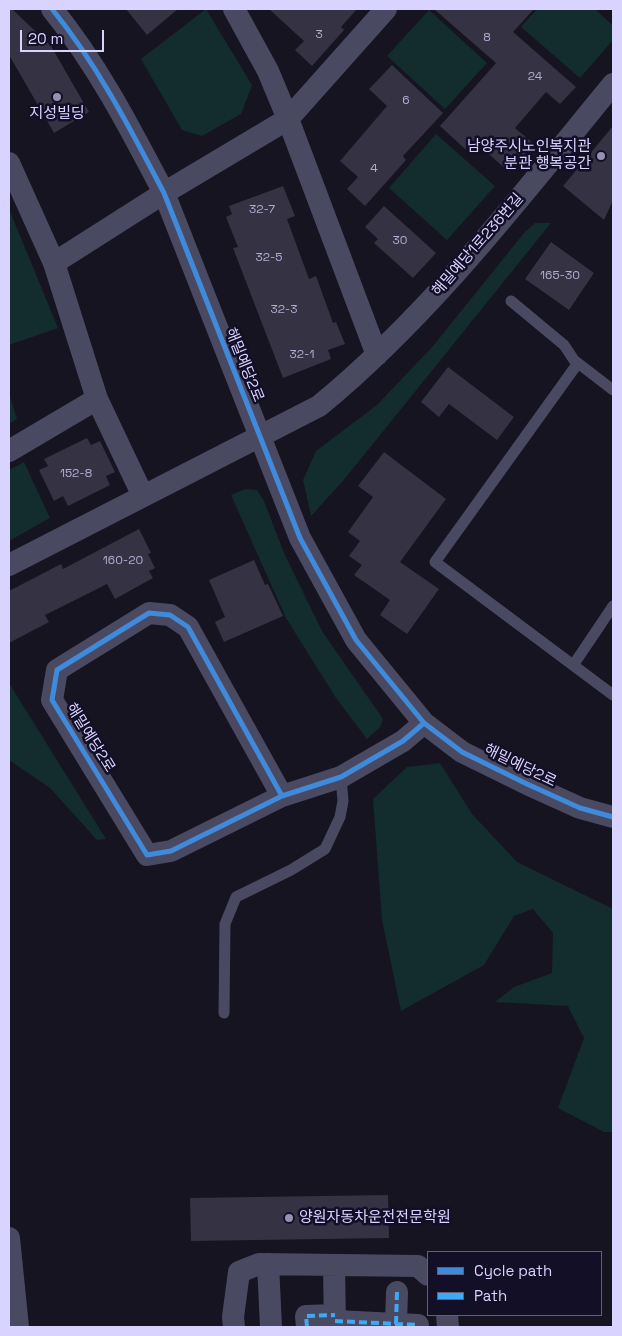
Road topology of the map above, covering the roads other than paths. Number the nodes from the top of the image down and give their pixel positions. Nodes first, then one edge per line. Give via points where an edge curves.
1 (52, 9) edge
2 (234, 9) edge
3 (386, 9) edge
4 (613, 84) edge
5 (288, 119) junction
6 (9, 163) edge
7 (164, 193) junction
8 (54, 263) junction
9 (511, 301) dead end
10 (377, 355) junction
11 (578, 363) junction
12 (613, 390) edge
13 (97, 398) junction
14 (259, 438) junction
15 (9, 451) edge
16 (143, 496) junction
17 (9, 565) edge
18 (613, 606) edge
19 (574, 664) junction
20 (613, 695) edge
21 (424, 723) junction
22 (341, 777) junction
23 (282, 796) junction
24 (613, 817) edge
25 (224, 1013) dead end
26 (9, 1238) edge
27 (268, 1264) junction
28 (334, 1266) junction
29 (427, 1274) edge
30 (397, 1292) dead end
31 (335, 1321) edge
32 (396, 1324) junction
33 (418, 1325) dead end
34 (18, 1327) edge
35 (234, 1327) edge
36 (271, 1327) edge
37 (307, 1327) edge

1 - 7 street, 해밀예당2로 via 82,48
2 - 5 street via 268,71
3 - 5 street
4 - 10 street, 해밀예당1로236번길 via 534,182
5 - 7 street
5 - 10 street
6 - 8 street
7 - 8 street
7 - 14 street, 해밀예당2로
8 - 13 street
9 - 11 lane via 564,345
10 - 14 street, 해밀예당1로236번길 via 319,406
11 - 12 lane
11 - 19 lane via 435,562
13 - 15 street
13 - 16 street
14 - 16 street
14 - 21 street, 해밀예당2로 via 300,538 356,640
16 - 17 street
18 - 19 lane
19 - 20 lane
21 - 22 street, 해밀예당2로 via 403,741
21 - 24 street, 해밀예당2로 via 462,752 580,808
22 - 23 street, 해밀예당2로
22 - 25 lane via 343,801 340,817 325,849 236,897 225,924
23 - 23 street, 해밀예당2로 via 171,851 147,855 52,700 57,670 149,613 170,615 188,627
26 - 34 street
27 - 28 street
27 - 35 street via 239,1272
27 - 36 street
28 - 29 street via 418,1266
28 - 31 street
30 - 32 street
31 - 32 street
31 - 37 street via 306,1316
32 - 33 street

